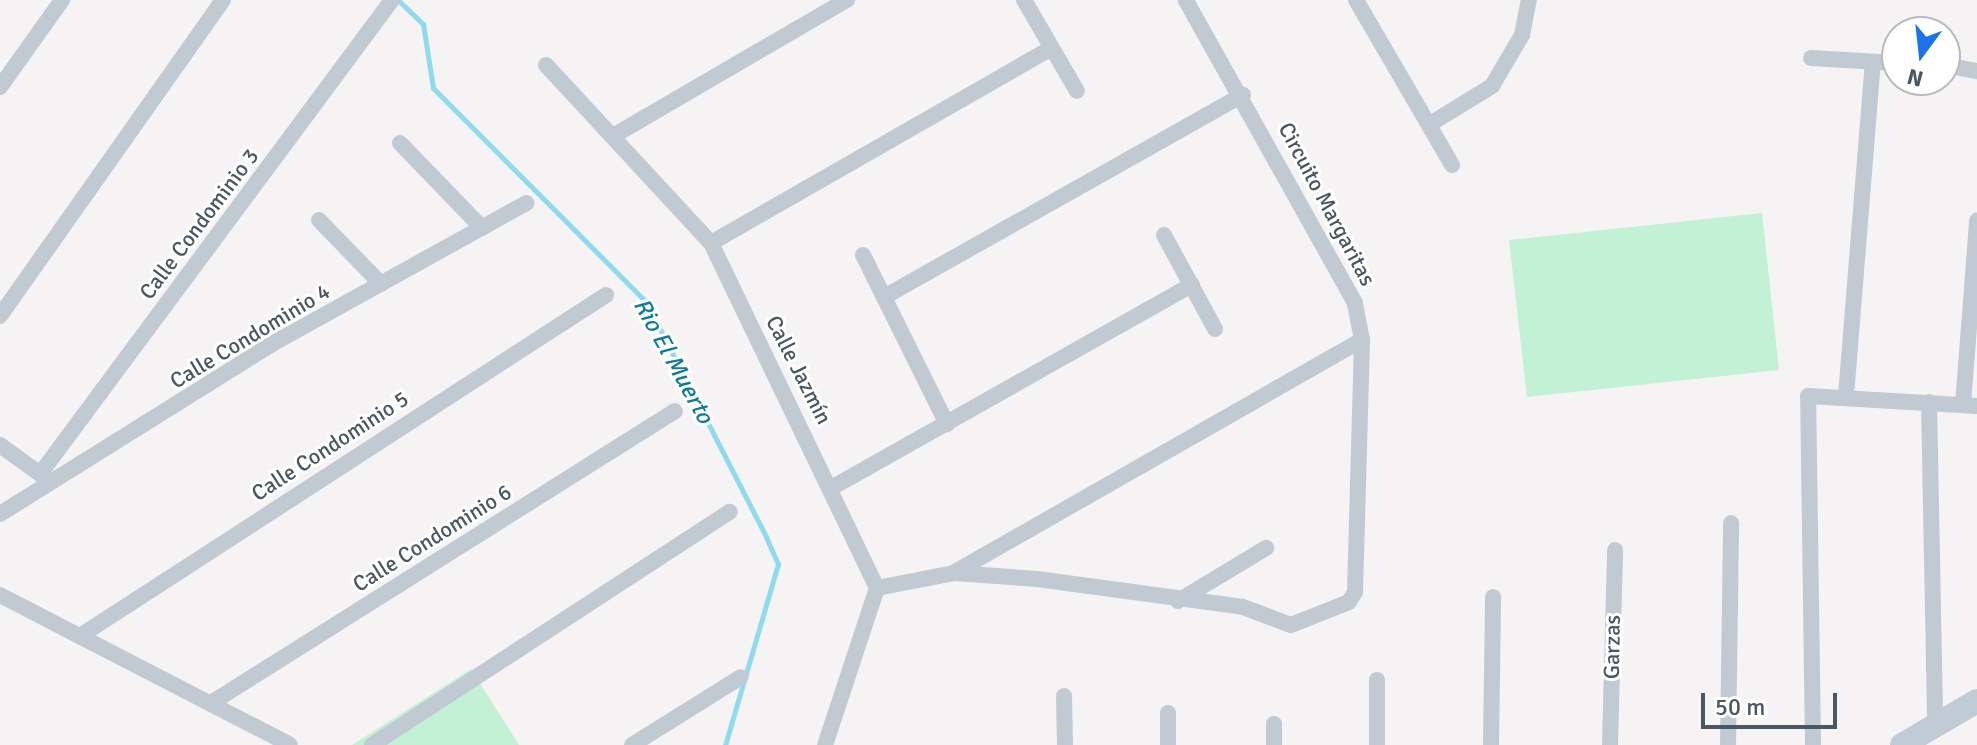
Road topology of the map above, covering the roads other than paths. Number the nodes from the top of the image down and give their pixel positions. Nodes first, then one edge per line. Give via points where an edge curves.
1 (62, 0) edge
2 (223, 0) edge
3 (392, 0) edge
4 (847, 0) edge
5 (1024, 0) edge
6 (1186, 0) edge
7 (1356, 0) edge
8 (1529, 0) edge
9 (1051, 48) junction
10 (1811, 58) dead end
11 (1873, 62) junction
12 (1881, 62) edge
13 (546, 65) dead end
14 (0, 87) edge
15 (1077, 91) dead end
16 (1243, 95) junction
17 (1430, 124) junction
18 (613, 136) junction
19 (400, 143) dead end
20 (1452, 165) dead end
21 (526, 203) dead end
22 (319, 220) dead end
23 (1977, 221) edge
24 (482, 228) junction
25 (1164, 235) dead end
26 (711, 243) junction
27 (863, 255) dead end
28 (381, 284) junction
29 (1192, 285) junction
30 (606, 295) dead end
31 (884, 297) junction
32 (0, 316) edge
33 (1215, 329) dead end
34 (1362, 340) junction
35 (1846, 396) junction
36 (1929, 402) junction
37 (1970, 406) edge
38 (675, 411) dead end
39 (947, 424) junction
40 (0, 445) edge
41 (46, 479) junction
42 (833, 487) junction
43 (730, 512) dead end
44 (0, 514) edge
45 (1731, 523) dead end
46 (1266, 548) dead end
47 (1615, 550) dead end
48 (954, 573) junction
49 (877, 588) junction
50 (0, 595) edge
51 (1493, 597) dead end
52 (1178, 601) junction
53 (80, 636) junction
54 (741, 677) dead end
55 (1377, 680) dead end
56 (1064, 696) dead end
57 (1977, 701) edge
58 (211, 703) junction
59 (1168, 713) dead end
60 (1274, 724) dead end
61 (1935, 724) junction
62 (290, 745) edge
63 (372, 745) edge
64 (632, 745) edge
65 (825, 745) edge
66 (1065, 745) edge
67 (1168, 745) edge
68 (1274, 745) edge
69 (1377, 745) edge
70 (1491, 745) edge
71 (1610, 745) edge
72 (1728, 745) edge
73 (1813, 745) edge
74 (1902, 745) edge

1 - 14 street
2 - 32 street
3 - 41 street, Calle Condominio 3
4 - 18 street
5 - 9 street
6 - 16 street, Circuito Margaritas
7 - 17 street
8 - 17 street via 1522,35 1492,86
9 - 15 street
9 - 26 street
10 - 11 street
11 - 12 street
11 - 35 street
13 - 18 street, Calle Jazmín
16 - 31 street
16 - 34 street, Circuito Margaritas via 1355,303
17 - 20 street
18 - 26 street, Calle Jazmín
19 - 24 street
21 - 24 street, Calle Condominio 4
22 - 28 street
23 - 37 street
24 - 28 street, Calle Condominio 4
25 - 29 street
26 - 42 street, Calle Jazmín
27 - 31 street
28 - 41 street, Calle Condominio 4
29 - 33 street
29 - 39 street
30 - 53 street, Calle Condominio 5
31 - 39 street
34 - 48 street
34 - 52 street, Circuito Margaritas via 1355,592 1349,602 1291,625 1243,607
35 - 36 street
35 - 73 street via 1818,394 1804,403
36 - 37 street
36 - 61 street
38 - 58 street, Calle Condominio 6
39 - 42 street
40 - 41 street
41 - 44 street, Calle Condominio 4
42 - 49 street, Calle Jazmín
43 - 63 street
45 - 72 street
46 - 52 street
47 - 71 street, Garzas
48 - 49 street
48 - 52 street via 1037,579
49 - 65 street
50 - 53 street
51 - 70 street
53 - 58 street
54 - 64 street
55 - 69 street
56 - 66 street
57 - 61 main road
58 - 62 street
59 - 67 street
60 - 68 street
61 - 74 main road

